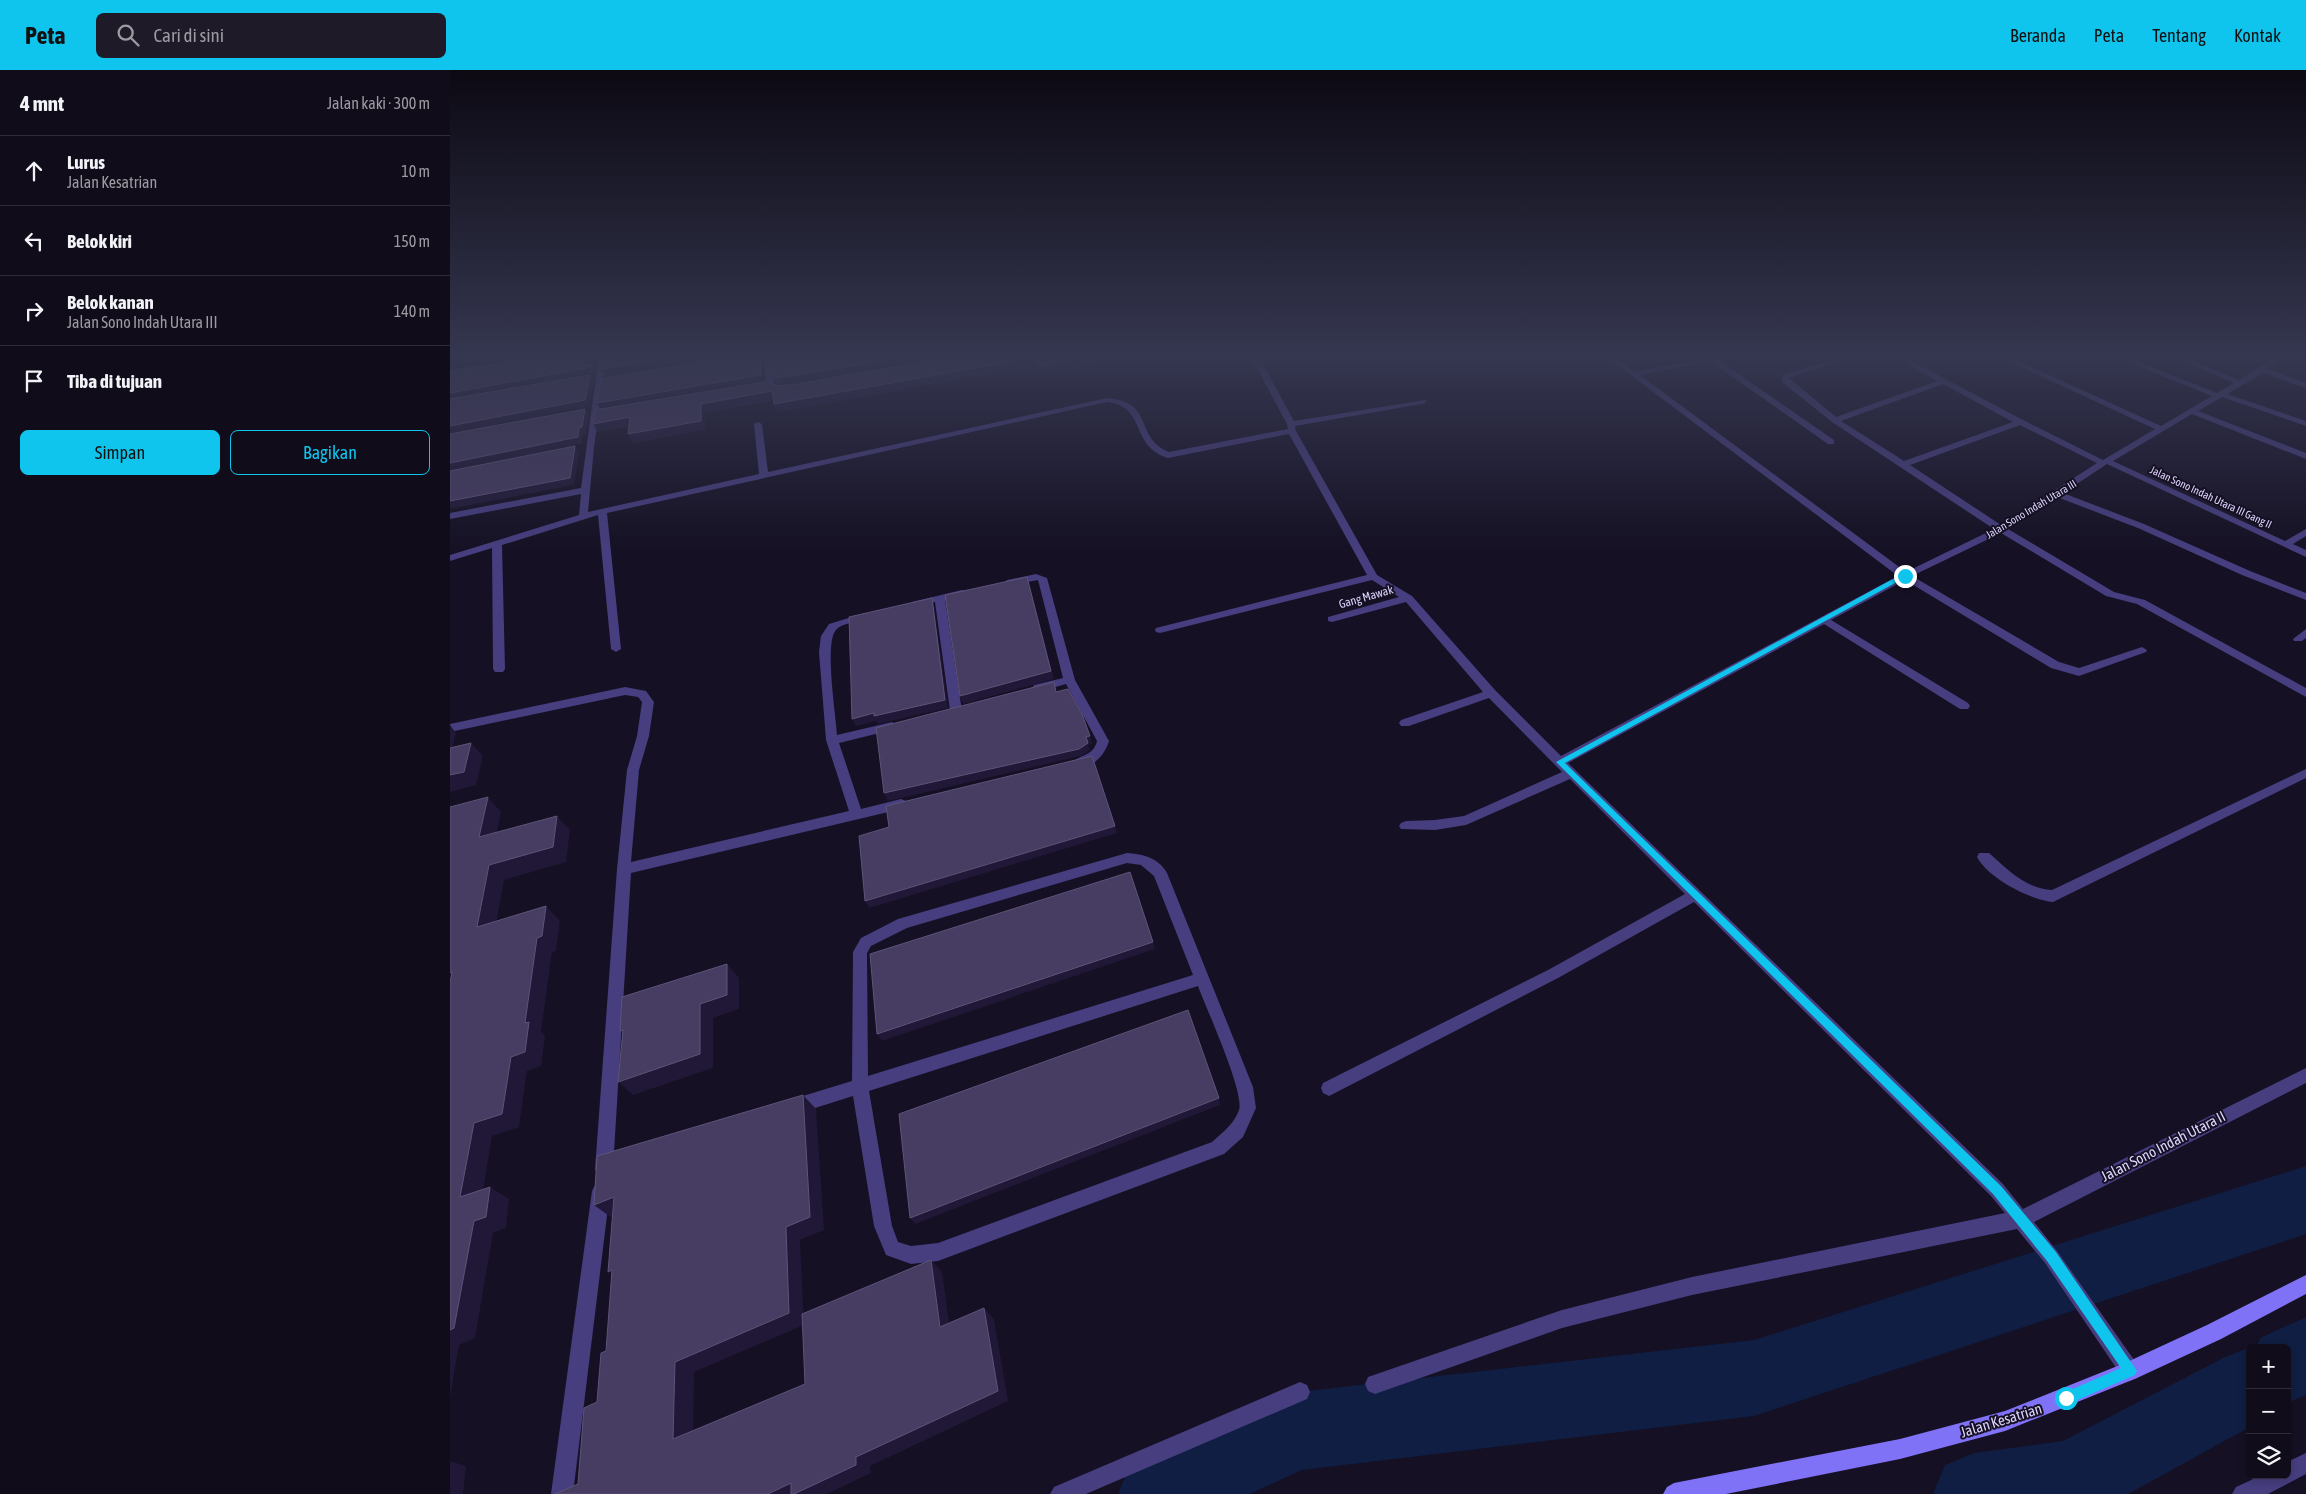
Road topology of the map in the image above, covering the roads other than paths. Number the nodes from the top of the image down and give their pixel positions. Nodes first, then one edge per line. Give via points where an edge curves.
1 (593, 421) edge
2 (1009, 421) edge
3 (1139, 421) edge
4 (1288, 421) edge
5 (1324, 421) edge
6 (1698, 421) edge
7 (1802, 421) edge
8 (1837, 421) edge
9 (2144, 421) edge
10 (2174, 421) edge
11 (2218, 421) edge
12 (2020, 422) joint
13 (758, 424) dead end
14 (1291, 428) junction
15 (2161, 429) junction
16 (1831, 442) dead end
17 (2306, 456) edge
18 (2105, 462) junction
19 (1904, 464) junction
20 (764, 475) junction
21 (585, 490) junction
22 (2057, 494) junction
23 (602, 511) junction
24 (450, 516) edge
25 (583, 517) junction
26 (2001, 529) junction
27 (2306, 532) edge
28 (497, 544) junction
29 (2286, 544) junction
30 (2306, 554) edge
31 (450, 558) edge
32 (1905, 576) junction
33 (1372, 577) junction
34 (1001, 584) edge
35 (975, 590) edge
36 (2306, 597) edge
37 (940, 598) junction
38 (1408, 598) junction
39 (903, 607) edge
40 (874, 613) edge
41 (1332, 619) dead end
42 (1824, 620) junction
43 (1160, 630) dead end
44 (616, 649) dead end
45 (2142, 650) dead end
46 (499, 669) dead end
47 (1069, 680) junction
48 (1022, 693) edge
49 (1491, 693) junction
50 (2306, 693) edge
51 (1964, 706) dead end
52 (956, 711) edge
53 (908, 722) edge
54 (1405, 723) dead end
55 (450, 728) edge
56 (832, 740) junction
57 (1560, 762) junction
58 (1066, 766) edge
59 (1571, 773) junction
60 (2306, 773) edge
61 (913, 801) edge
62 (856, 814) junction
63 (1406, 826) dead end
64 (1984, 858) dead end
65 (624, 869) junction
66 (1695, 895) junction
67 (1201, 979) junction
68 (2306, 1075) edge
69 (860, 1087) junction
70 (1330, 1088) dead end
71 (775, 1112) edge
72 (624, 1157) edge
73 (605, 1163) junction
74 (2021, 1219) junction
75 (2306, 1284) edge
76 (2130, 1371) junction
77 (1375, 1384) dead end
78 (1300, 1392) dead end
79 (2306, 1463) edge
80 (2291, 1471) edge
81 (2277, 1479) edge
82 (562, 1494) edge
83 (1060, 1494) edge
84 (1674, 1494) edge
85 (2242, 1494) edge

1 - 21 street via 585,448
2 - 20 street
3 - 14 street via 1151,447 1168,454
4 - 14 street
5 - 14 street
6 - 32 street
7 - 16 street
8 - 19 street
9 - 15 street
10 - 15 street, Jalan Sono Indah Utara III
11 - 17 street
12 - 18 street, Jalan Sono Indah Utara III Gang II
12 - 19 street
13 - 20 street
14 - 33 street
15 - 18 street, Jalan Sono Indah Utara III
18 - 22 street, Jalan Sono Indah Utara III
18 - 29 street, Jalan Sono Indah Utara III Gang II
19 - 26 street
20 - 23 street
21 - 24 street
21 - 25 street
22 - 26 street, Jalan Sono Indah Utara III
22 - 36 street via 2141,526
23 - 25 street
23 - 44 street
25 - 28 street
26 - 32 street, Jalan Sono Indah Utara III
26 - 50 street via 2110,594 2141,602
27 - 29 street
28 - 31 street
28 - 46 street
29 - 30 street, Jalan Sono Indah Utara III Gang II
32 - 42 street, Jalan Sono Indah Utara III
32 - 45 street via 2068,670 2089,670
33 - 38 street
33 - 43 street
34 - 47 street via 1036,576 1042,578
35 - 37 street
37 - 39 street
37 - 52 street
38 - 41 street, Gang Mawak
38 - 49 street
40 - 56 street via 833,626 826,636 824,652
42 - 51 street
42 - 57 street, Jalan Sono Indah Utara III
47 - 48 street
47 - 58 street via 1102,741 1101,751 1094,758
49 - 54 street
49 - 57 street
53 - 56 street
55 - 65 street via 625,692 642,694 648,702 633,770
56 - 62 street
57 - 59 street
59 - 63 street via 1466,820
59 - 66 street
60 - 64 street via 2053,896 2034,894
61 - 62 street
62 - 65 street
65 - 73 street
66 - 70 street via 1553,974
66 - 74 street via 1997,1190
67 - 69 street
67 - 69 street via 1160,873 1151,862 1140,858 1127,858 903,923 866,942 860,952
67 - 69 street via 1245,1087 1248,1108 1237,1131 1218,1148 938,1252 911,1255 892,1249 883,1226
68 - 74 street, Jalan Sono Indah Utara II
69 - 71 street
72 - 73 street
73 - 82 street
74 - 76 street
74 - 77 street, Jalan Sono Indah Utara II via 1692,1286 1562,1318
75 - 76 street, Jalan Kesatrian
76 - 84 street, Jalan Kesatrian via 2005,1421 1900,1449
78 - 83 street
79 - 80 street
81 - 85 street

